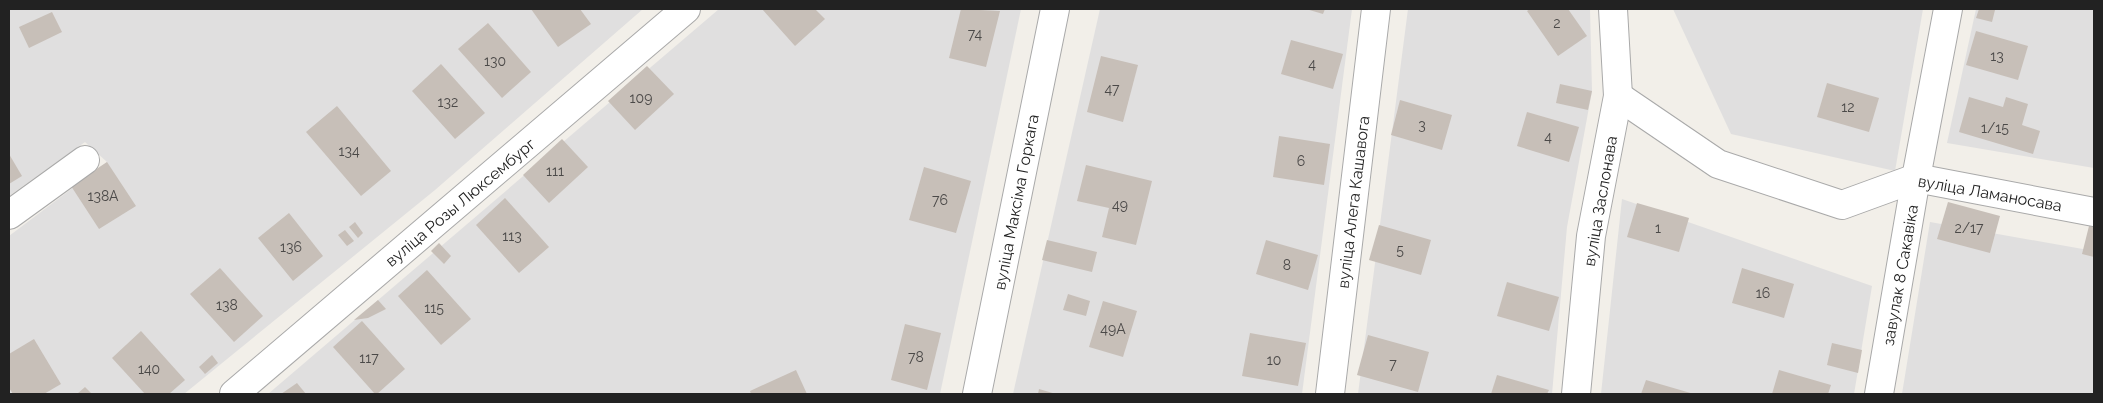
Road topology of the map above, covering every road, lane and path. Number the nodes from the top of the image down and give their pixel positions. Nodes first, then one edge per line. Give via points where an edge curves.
1 (686, 9) edge
2 (1055, 9) edge
3 (1376, 9) edge
4 (1613, 9) edge
5 (1948, 9) edge
6 (1618, 96) junction
7 (85, 160) dead end
8 (1916, 178) junction
9 (2094, 212) edge
10 (9, 216) edge
11 (234, 394) edge
12 (977, 394) edge
13 (1330, 394) edge
14 (1576, 394) edge
15 (1879, 394) edge

1 - 11 street, вуліца Розы Люксембург
2 - 12 street, вуліца Максіма Горкага
3 - 13 street, вуліца Алега Кашавога
4 - 6 street, вуліца Заслонава
5 - 8 street, завулак 8 Сакавіка
6 - 8 street, вуліца Ламаносава via 1718,164 1842,205
6 - 14 street, вуліца Заслонава via 1591,236
7 - 10 street
8 - 9 street, вуліца Ламаносава
8 - 15 street, завулак 8 Сакавіка

